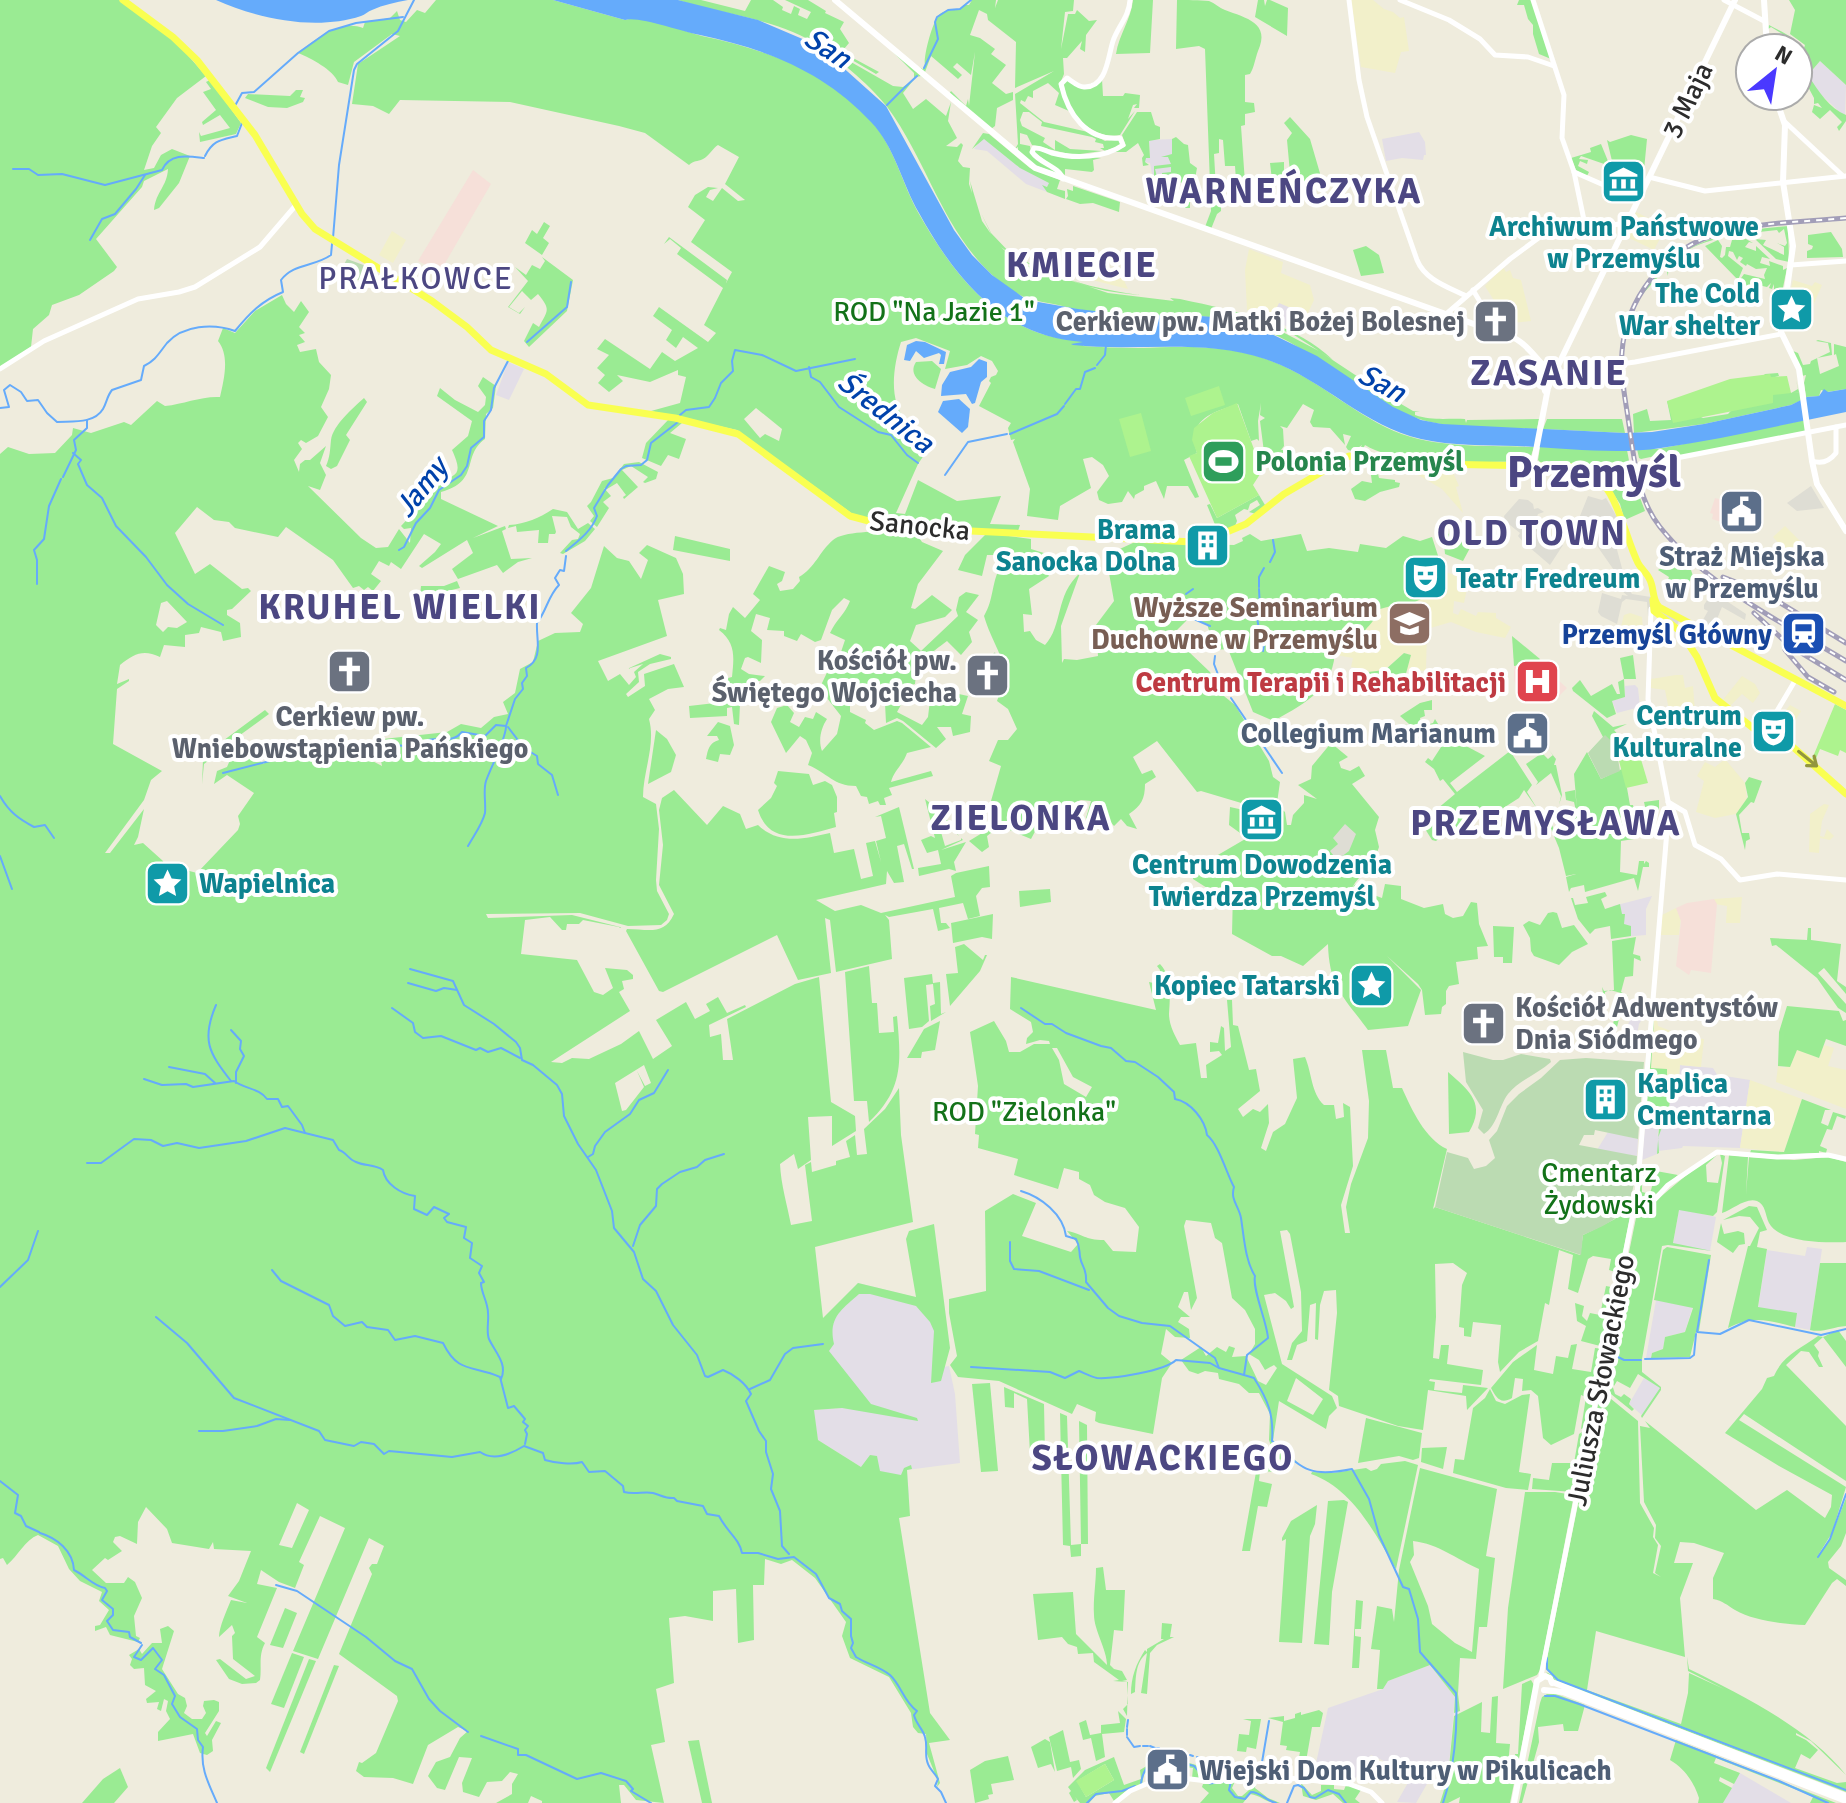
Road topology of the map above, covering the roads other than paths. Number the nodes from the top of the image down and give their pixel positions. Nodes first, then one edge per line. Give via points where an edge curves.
1 (123, 0) edge
2 (835, 0) edge
3 (1130, 0) edge
4 (1400, 0) edge
5 (1533, 0) edge
6 (1724, 0) edge
7 (1764, 0) edge
8 (1349, 1) edge
9 (1734, 2) edge
10 (1764, 21) junction
11 (1765, 32) edge
12 (1555, 67) junction
13 (1781, 112) edge
14 (1786, 126) junction
15 (1574, 172) junction
16 (1844, 176) edge
17 (1649, 177) junction
18 (1063, 180) junction
19 (1783, 182) junction
20 (1638, 200) junction
21 (296, 205) junction
22 (1627, 223) junction
23 (1585, 225) junction
24 (1846, 261) edge
25 (1794, 263) junction
26 (1473, 290) junction
27 (1457, 291) junction
28 (1466, 296) junction
29 (1457, 303) junction
30 (1445, 315) junction
31 (471, 323) dead end
32 (1498, 332) junction
33 (476, 336) junction
34 (1780, 336) junction
35 (1792, 337) dead end
36 (1788, 346) junction
37 (1538, 362) junction
38 (1559, 363) junction
39 (0, 369) edge
40 (1565, 372) junction
41 (1554, 374) junction
42 (1800, 376) junction
43 (1545, 391) junction
44 (1545, 404) junction
45 (1836, 428) edge
46 (1812, 461) junction
47 (1536, 462) junction
48 (1657, 463) junction
49 (1625, 468) junction
50 (1614, 470) junction
51 (1594, 472) junction
52 (1655, 477) junction
53 (1663, 480) dead end
54 (1620, 517) junction
55 (1846, 532) edge
56 (1654, 605) junction
57 (1675, 620) junction
58 (1796, 679) junction
59 (1846, 706) edge
60 (1764, 734) junction
61 (1846, 794) edge
62 (1668, 802) junction
63 (1846, 880) edge
64 (1846, 1159) edge
65 (1635, 1212) junction
66 (1545, 1683) junction
67 (1844, 1800) edge
68 (1115, 1803) edge
69 (1382, 1803) edge
70 (1515, 1803) edge

1 - 21 main road, Sanocka via 197,60 260,143
2 - 18 main road via 1025,162
3 - 18 street via 1101,77 1087,87 1067,78 1061,84 1081,124 1103,139 1120,138 1123,145 1083,156 1034,148 1035,156 1060,172
4 - 12 street via 1452,22 1495,55 1528,57
5 - 12 street
6 - 9 street
7 - 10 main road
8 - 27 street via 1367,117 1412,248 1422,271
9 - 10 street
9 - 17 main road, 3 Maja
10 - 11 main road
12 - 15 street via 1565,99 1562,138
13 - 14 main road
14 - 16 street
14 - 19 main road
15 - 20 street
15 - 23 street
16 - 19 street
17 - 19 street via 1705,191
17 - 20 main road, 3 Maja
18 - 30 main road
19 - 25 main road
20 - 22 main road, 3 Maja
21 - 33 main road, Sanocka via 328,238 431,300
21 - 39 street via 260,247 195,287 145,296 41,343
22 - 23 street
22 - 38 main road, 3 Maja
23 - 26 street via 1538,237
24 - 25 street
25 - 34 main road
26 - 27 street
26 - 28 street
26 - 32 street
27 - 28 street
27 - 29 street
28 - 29 street
29 - 30 street
30 - 32 main road
31 - 33 main road
32 - 37 main road via 1521,342
33 - 47 main road, Sanocka via 494,352 546,374 595,407 734,432 850,516 915,531 1200,541 1249,522 1277,498 1349,456 1409,463
34 - 36 main road
34 - 40 street
34 - 42 main road
35 - 36 main road
36 - 42 main road
37 - 41 main road
37 - 43 main road
38 - 40 street
38 - 41 main road, 3 Maja
40 - 41 street
41 - 43 main road
41 - 44 main road
42 - 46 main road
43 - 44 main road
44 - 47 main road
45 - 46 street via 1836,453 1829,460
45 - 48 street
46 - 55 main road via 1821,491
47 - 51 main road, Sanocka
48 - 49 street
48 - 52 street
49 - 50 street
49 - 51 street
50 - 51 street
50 - 52 street via 1641,470
51 - 54 main road
51 - 54 main road
52 - 53 street
54 - 56 main road via 1650,580
56 - 57 main road
56 - 62 street, Juliusza Słowackiego via 1648,695
57 - 58 main road
57 - 60 main road via 1715,698
58 - 59 main road
58 - 60 street
60 -> 61 main road via 1793,747
62 - 63 street via 1685,812 1695,845 1720,858 1743,881 1777,874
62 - 65 street, Juliusza Słowackiego
64 - 65 street via 1717,1152
65 - 66 street, Juliusza Słowackiego via 1543,1663
66 - 67 main road
66 - 67 main road
66 - 70 main road, Juliusza Słowackiego
68 - 69 street via 1165,1776 1204,1781 1237,1773 1344,1783 1367,1790

